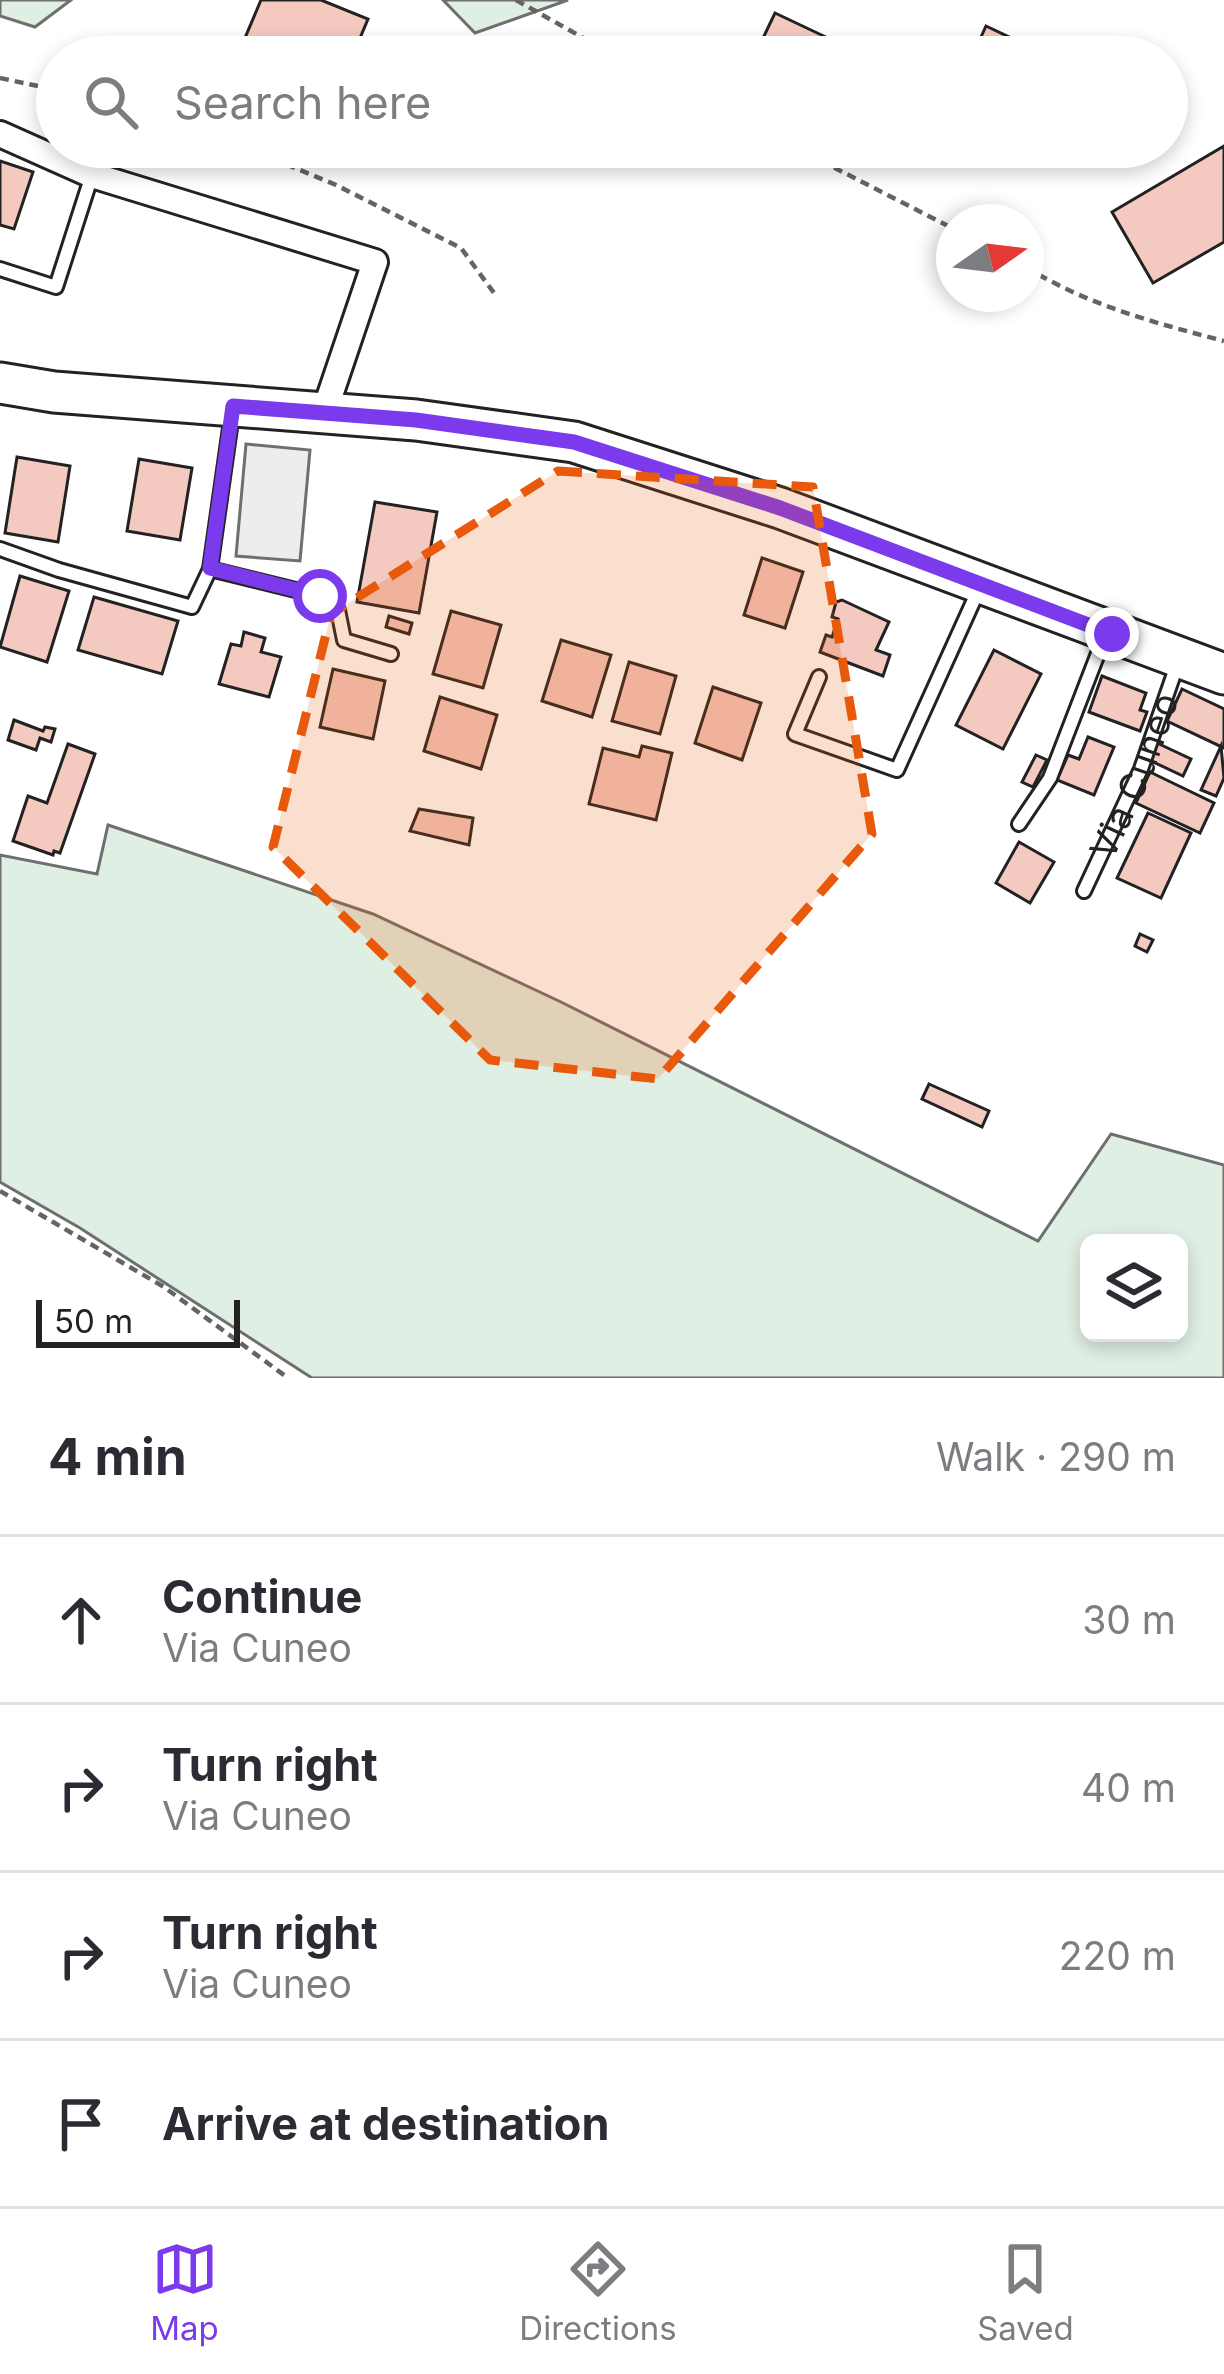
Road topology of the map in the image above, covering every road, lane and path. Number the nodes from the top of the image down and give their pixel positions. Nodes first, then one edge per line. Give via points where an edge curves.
1 (516, 0) edge
2 (580, 36) edge
3 (0, 78) edge
4 (36, 86) edge
5 (0, 134) edge
6 (36, 150) edge
7 (76, 168) edge
8 (297, 168) edge
9 (835, 168) edge
10 (92, 175) junction
11 (936, 220) edge
12 (0, 269) edge
13 (1044, 278) edge
14 (494, 293) dead end
15 (1224, 341) edge
16 (0, 383) edge
17 (233, 406) junction
18 (324, 413) junction
19 (0, 549) edge
20 (210, 568) junction
21 (981, 584) junction
22 (1106, 631) junction
23 (392, 654) dead end
24 (1179, 658) junction
25 (1224, 674) edge
26 (819, 677) dead end
27 (1019, 824) dead end
28 (1084, 891) dead end
29 (0, 1191) edge
30 (288, 1378) edge

1 - 2 path
3 - 4 path
5 - 6 street
7 - 10 street
8 - 14 path via 461,248
9 - 11 path
10 - 12 lane via 56,286
10 - 18 street via 375,262
13 - 15 path via 1135,317
16 - 17 main road, Via Cuneo
17 - 18 main road, Via Cuneo
17 - 20 lane
18 - 21 main road, Via Cuneo via 574,442
19 - 20 lane via 192,607
20 - 23 lane via 320,596 338,610 344,640
21 - 22 main road, Via Cuneo
21 - 26 lane via 897,770 795,734
22 - 24 main road, Via Cuneo
22 - 27 lane via 1050,778
24 - 25 main road, Via Cuneo
24 - 28 lane, Via Cuneo via 1141,770
29 - 30 path via 164,1287

